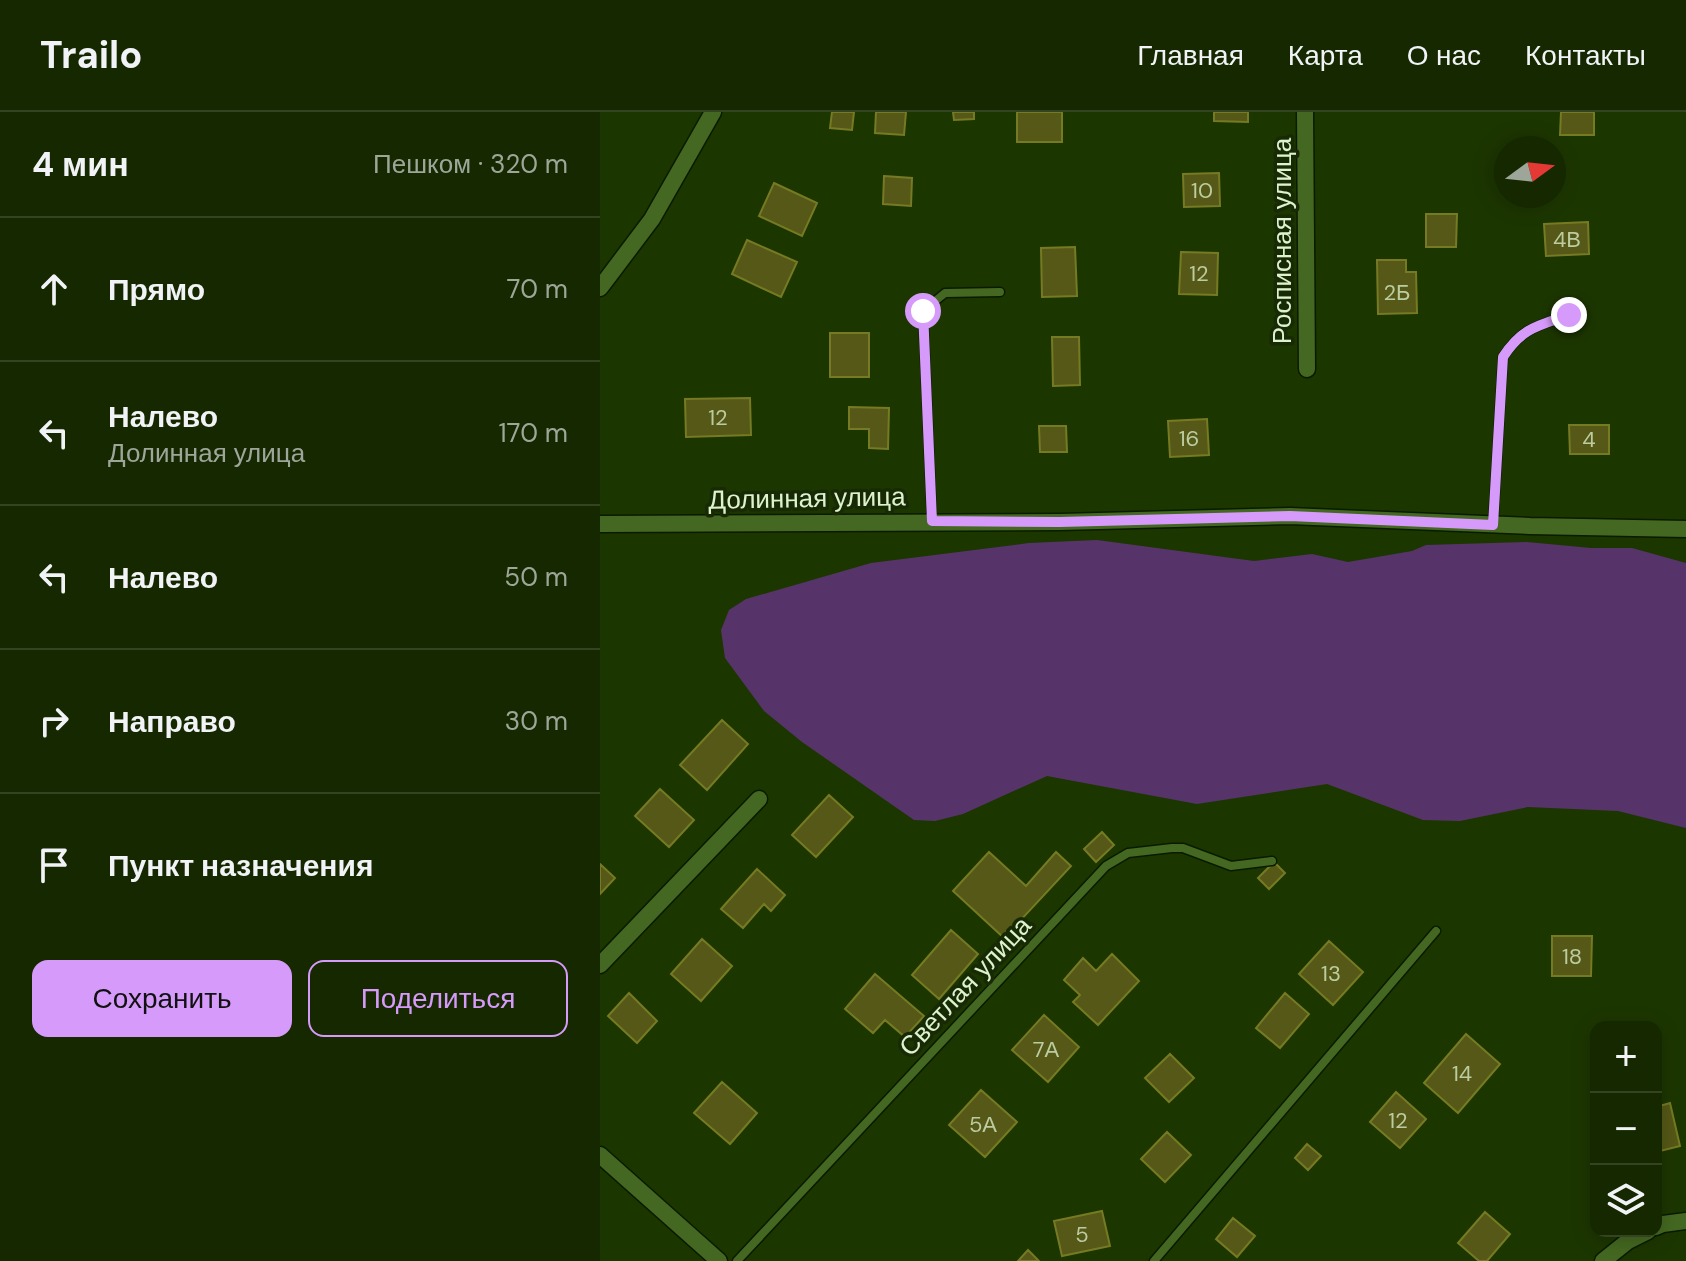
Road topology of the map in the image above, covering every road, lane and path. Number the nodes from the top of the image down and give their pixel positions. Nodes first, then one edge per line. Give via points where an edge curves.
1 (713, 112) edge
2 (1305, 112) edge
3 (600, 288) edge
4 (1000, 292) dead end
5 (1569, 315) dead end
6 (1307, 369) dead end
7 (932, 521) junction
8 (600, 524) edge
9 (1493, 525) junction
10 (1686, 529) edge
11 (759, 799) dead end
12 (1272, 861) dead end
13 (1436, 931) dead end
14 (600, 965) edge
15 (600, 1155) edge
16 (1686, 1221) edge
17 (1662, 1224) edge
18 (1636, 1237) edge
19 (719, 1261) edge
20 (737, 1261) edge
21 (1154, 1261) edge
22 (1603, 1261) edge

1 - 3 street via 652,219
2 - 6 street, Росписная улица
4 - 7 lane via 945,293 923,311
5 - 9 lane via 1515,338 1503,357
7 - 8 street, Долинная улица
7 - 9 street, Долинная улица via 1290,516
9 - 10 street, Долинная улица
11 - 14 street
12 - 20 lane, Светлая улица via 1231,866 1172,848 1128,853 1106,866
13 - 21 lane
15 - 19 street
16 - 17 street
18 - 22 street

